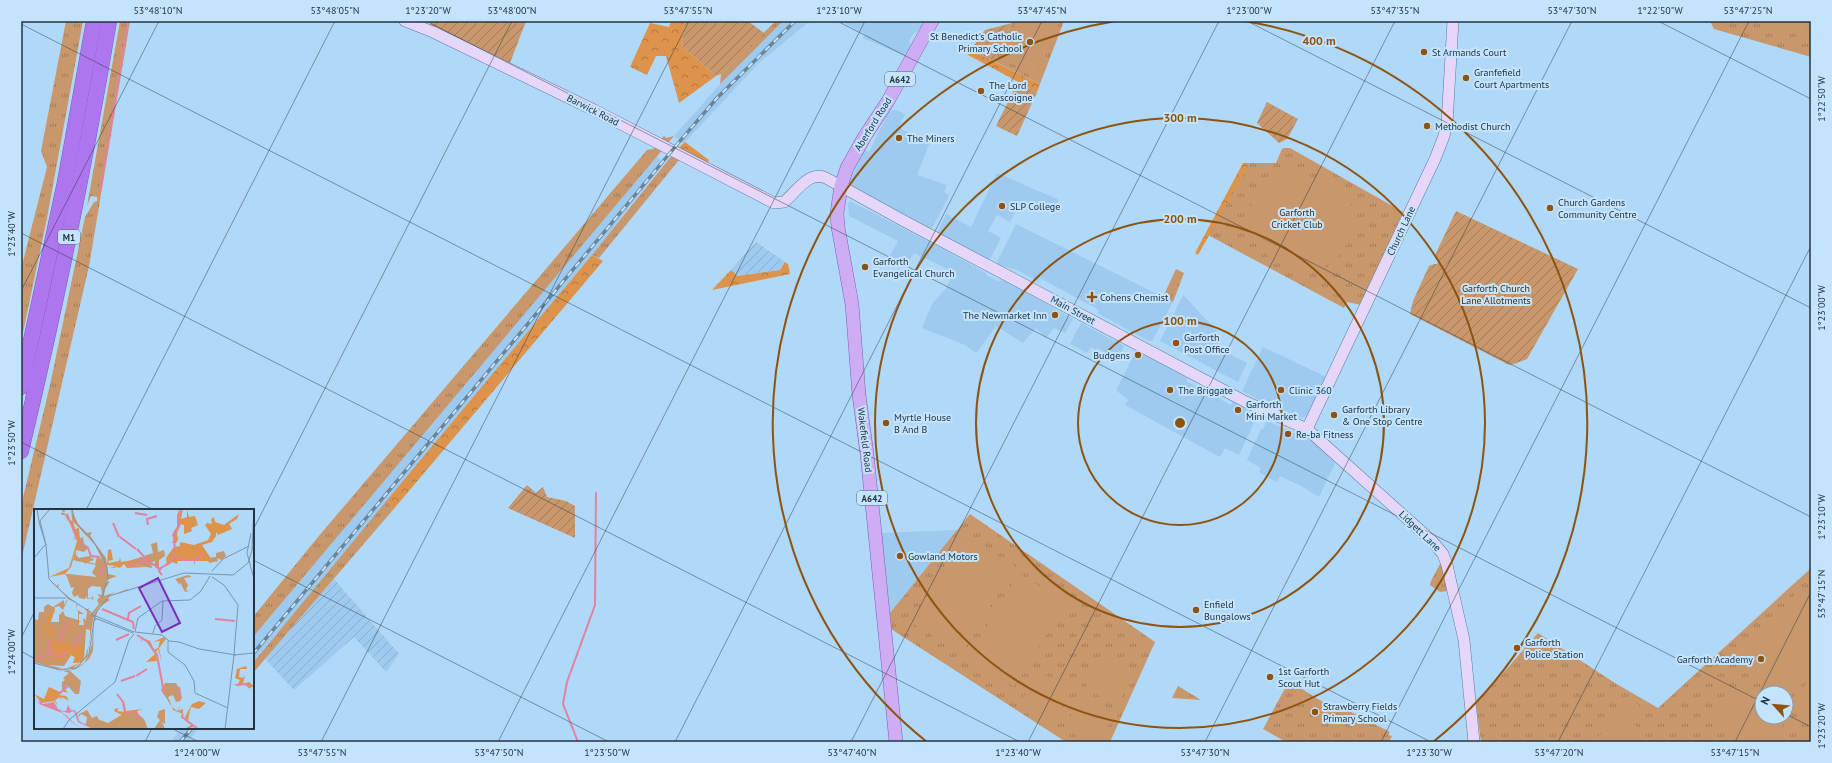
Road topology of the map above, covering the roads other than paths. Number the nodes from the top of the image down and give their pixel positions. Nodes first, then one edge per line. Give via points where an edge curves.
1 (94, 21) edge
2 (109, 21) edge
3 (404, 21) edge
4 (932, 21) edge
5 (1453, 21) edge
6 (841, 186) junction
7 (778, 204) joint
8 (21, 387) edge
9 (1307, 430) junction
10 (21, 451) edge
11 (896, 742) edge
12 (1474, 742) edge

1 - 8 highway, M1 via 65,182
2 - 10 highway, M1 via 48,340
3 - 7 street, Barwick Road via 433,32 556,92
4 - 6 main road, Aberford Road / A642 via 888,101 845,171
5 - 9 street, Church Lane via 1449,101 1444,136
6 - 7 street, Main Street via 823,176 814,176 787,201
6 - 9 street, Main Street via 1241,399
6 - 11 main road, Wakefield Road / A642 via 837,213 838,227 852,304 859,395
9 - 12 street, Lidgett Lane via 1421,530 1443,554 1464,640

